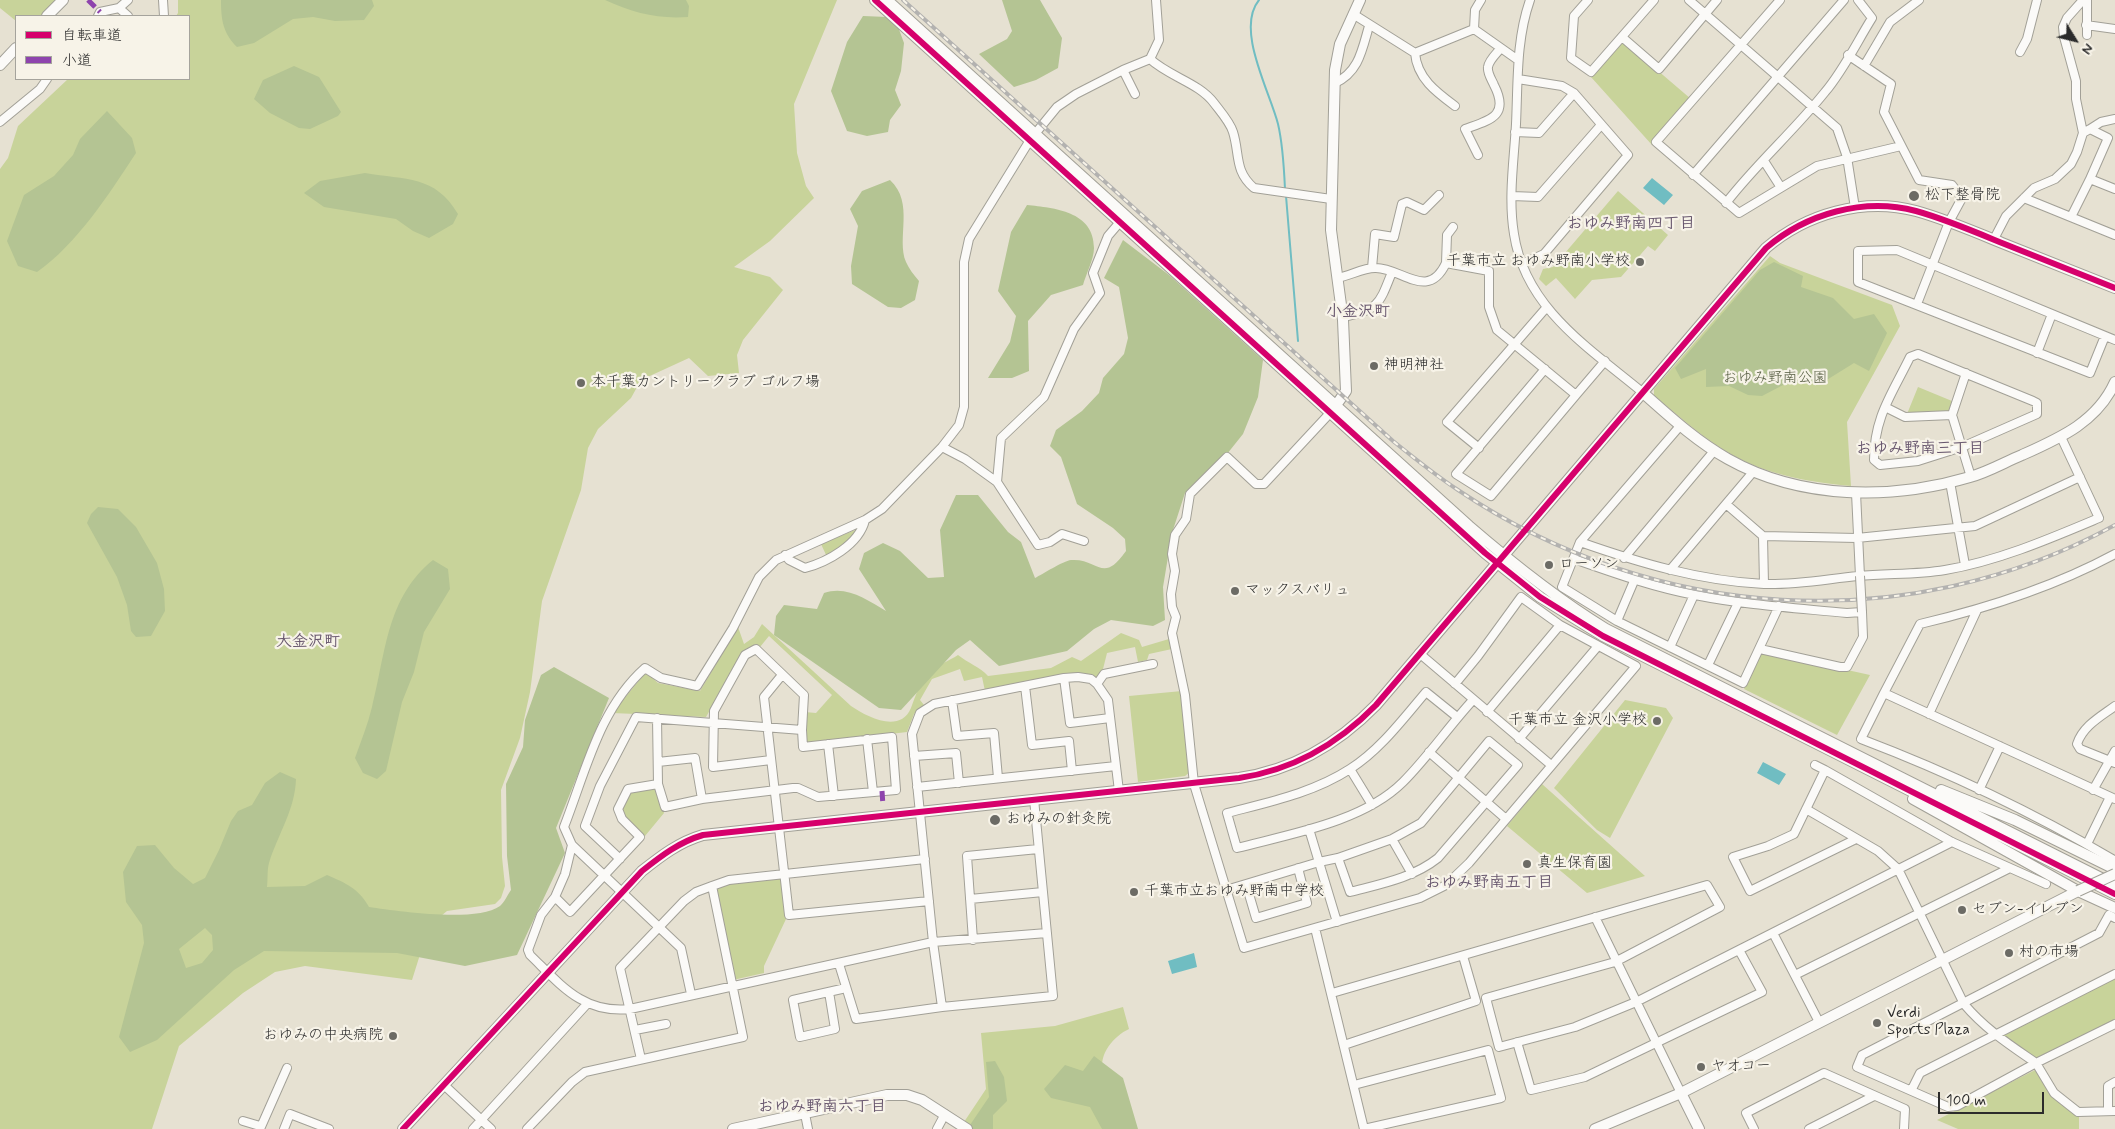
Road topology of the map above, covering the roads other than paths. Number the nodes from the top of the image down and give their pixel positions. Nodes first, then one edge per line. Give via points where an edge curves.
1 (63, 0) edge
2 (128, 0) edge
3 (163, 0) edge
4 (874, 0) edge
5 (888, 0) edge
6 (1156, 0) edge
7 (1360, 0) edge
8 (1481, 0) edge
9 (1530, 0) edge
10 (1588, 0) edge
11 (1654, 0) edge
12 (1689, 0) edge
13 (1717, 0) edge
14 (1780, 0) edge
15 (1844, 0) edge
16 (1858, 0) edge
17 (1919, 0) edge
18 (2037, 0) edge
19 (2083, 0) edge
20 (2087, 0) edge
21 (119, 8) junction
22 (1353, 14) junction
23 (1705, 14) junction
24 (48, 15) edge
25 (98, 15) edge
26 (127, 15) edge
27 (164, 15) edge
28 (2086, 25) junction
29 (1370, 26) junction
30 (1474, 29) junction
31 (2115, 29) edge
32 (2087, 35) dead end
33 (1622, 37) junction
34 (1742, 44) junction
35 (1501, 48) junction
36 (15, 49) edge
37 (2020, 52) dead end
38 (1415, 53) junction
39 (1848, 55) junction
40 (1150, 59) junction
41 (1518, 60) junction
42 (0, 65) edge
43 (1864, 66) junction
44 (1123, 70) junction
45 (1778, 76) junction
46 (1518, 79) junction
47 (46, 80) edge
48 (1334, 83) junction
49 (1135, 94) dead end
50 (1574, 94) junction
51 (1455, 106) dead end
52 (1813, 106) junction
53 (2115, 119) edge
54 (0, 122) edge
55 (1602, 125) junction
56 (1516, 132) junction
57 (2087, 132) junction
58 (1033, 137) junction
59 (2111, 139) edge
60 (1901, 146) junction
61 (1478, 155) dead end
62 (1847, 157) junction
63 (1764, 161) junction
64 (1693, 175) junction
65 (2090, 179) junction
66 (1780, 186) junction
67 (2115, 189) edge
68 (1439, 195) dead end
69 (1512, 196) junction
70 (2024, 198) junction
71 (1331, 199) junction
72 (1726, 203) junction
73 (1855, 208) junction
74 (2072, 217) junction
75 (1120, 222) junction
76 (1949, 222) junction
77 (1453, 227) dead end
78 (2115, 235) edge
79 (1994, 240) junction
80 (1446, 263) junction
81 (1522, 264) junction
82 (1932, 265) junction
83 (1372, 268) junction
84 (1392, 272) junction
85 (1337, 278) junction
86 (2115, 288) edge
87 (1917, 304) junction
88 (1546, 308) junction
89 (2052, 314) junction
90 (1343, 317) junction
91 (2105, 336) junction
92 (2115, 340) edge
93 (1515, 344) junction
94 (2037, 353) junction
95 (1604, 361) junction
96 (1545, 369) junction
97 (1966, 374) junction
98 (2115, 384) edge
99 (1642, 392) junction
100 (1576, 396) junction
101 (1885, 407) junction
102 (1334, 409) junction
103 (1952, 415) junction
104 (1680, 426) junction
105 (2062, 437) junction
106 (942, 447) junction
107 (1478, 448) junction
108 (1962, 448) junction
109 (1714, 451) junction
110 (1753, 472) junction
111 (1971, 477) junction
112 (2080, 477) junction
113 (997, 482) junction
114 (1950, 482) junction
115 (1856, 493) junction
116 (1726, 504) junction
117 (865, 520) junction
118 (1960, 528) junction
119 (1763, 536) junction
120 (1857, 538) junction
121 (1084, 541) dead end
122 (1580, 542) junction
123 (2115, 554) edge
124 (785, 555) junction
125 (1624, 558) junction
126 (1500, 559) junction
127 (1574, 559) junction
128 (1966, 565) junction
129 (1670, 570) junction
130 (1860, 576) junction
131 (1634, 581) junction
132 (1764, 584) junction
133 (1694, 595) junction
134 (1738, 603) junction
135 (1779, 606) junction
136 (1977, 610) junction
137 (1862, 612) junction
138 (1617, 621) junction
139 (1560, 625) junction
140 (1598, 646) junction
141 (1670, 647) junction
142 (1760, 649) junction
143 (1419, 653) junction
144 (1153, 664) dead end
145 (1708, 665) junction
146 (782, 675) junction
147 (1064, 678) junction
148 (1098, 684) junction
149 (1455, 684) junction
150 (1025, 686) junction
151 (1884, 693) junction
152 (952, 700) junction
153 (1473, 700) junction
154 (2115, 706) edge
155 (1487, 712) junction
156 (1929, 714) junction
157 (1457, 717) junction
158 (657, 718) junction
159 (1110, 718) junction
160 (712, 722) junction
161 (767, 726) junction
162 (802, 730) junction
163 (1519, 739) junction
164 (868, 740) junction
165 (828, 744) junction
166 (2000, 746) junction
167 (2115, 751) edge
168 (1429, 752) junction
169 (914, 756) junction
170 (771, 760) junction
171 (658, 762) junction
172 (2112, 762) edge
173 (1814, 764) dead end
174 (1551, 765) junction
175 (1116, 766) junction
176 (1350, 769) junction
177 (1877, 769) junction
178 (1825, 770) junction
179 (1072, 771) junction
180 (998, 778) junction
181 (1459, 778) junction
182 (959, 783) junction
183 (658, 784) junction
184 (1194, 784) junction
185 (917, 788) junction
186 (774, 790) junction
187 (1979, 790) junction
188 (2093, 790) junction
189 (1119, 791) junction
190 (873, 792) junction
191 (834, 796) junction
192 (2112, 798) edge
193 (702, 799) junction
194 (1034, 799) junction
195 (1486, 802) junction
196 (1372, 805) junction
197 (1806, 809) junction
198 (920, 811) junction
199 (1506, 819) junction
200 (779, 827) junction
201 (1309, 829) junction
202 (1392, 839) junction
203 (1856, 839) junction
204 (1952, 842) junction
205 (2087, 844) junction
206 (572, 845) junction
207 (1038, 849) junction
208 (925, 858) junction
209 (1338, 858) junction
210 (620, 859) junction
211 (1319, 862) junction
212 (2114, 865) edge
213 (1298, 868) junction
214 (1898, 869) junction
215 (2008, 869) junction
216 (784, 874) junction
217 (1412, 874) junction
218 (2115, 874) edge
219 (605, 876) junction
220 (1246, 884) junction
221 (2046, 884) dead end
222 (2115, 885) edge
223 (712, 886) junction
224 (1226, 890) junction
225 (2078, 891) junction
226 (622, 892) junction
227 (1043, 892) junction
228 (2115, 894) edge
229 (555, 897) junction
230 (970, 899) junction
231 (929, 901) junction
232 (2115, 908) edge
233 (1919, 912) junction
234 (1595, 917) junction
235 (2115, 918) edge
236 (1337, 922) junction
237 (659, 927) junction
238 (1316, 928) junction
239 (1047, 932) junction
240 (1773, 933) junction
241 (973, 940) junction
242 (933, 942) junction
243 (1739, 950) junction
244 (1463, 956) junction
245 (1942, 959) junction
246 (1615, 962) junction
247 (839, 964) junction
248 (548, 973) junction
249 (2115, 974) edge
250 (1795, 975) junction
251 (731, 987) junction
252 (846, 988) junction
253 (830, 992) junction
254 (1332, 993) junction
255 (690, 994) junction
256 (1636, 1002) junction
257 (587, 1004) junction
258 (1964, 1004) junction
259 (942, 1007) junction
260 (630, 1009) junction
261 (1819, 1022) junction
262 (666, 1024) dead end
263 (2115, 1024) edge
264 (634, 1030) junction
265 (1994, 1035) junction
266 (1517, 1042) junction
267 (1656, 1044) junction
268 (1344, 1045) junction
269 (640, 1059) junction
270 (2036, 1064) junction
271 (287, 1068) dead end
272 (2115, 1082) edge
273 (444, 1085) junction
274 (1354, 1085) junction
275 (1912, 1089) junction
276 (1681, 1093) junction
277 (1874, 1096) junction
278 (2112, 1111) edge
279 (805, 1114) junction
280 (945, 1114) junction
281 (481, 1120) junction
282 (243, 1121) dead end
283 (260, 1128) edge
284 (284, 1129) edge
285 (329, 1129) edge
286 (404, 1129) edge
287 (473, 1129) edge
288 (491, 1129) edge
289 (527, 1129) edge
290 (733, 1129) edge
291 (808, 1129) edge
292 (937, 1129) edge
293 (967, 1129) edge
294 (1364, 1129) edge
295 (1595, 1129) edge
296 (1699, 1129) edge
297 (1754, 1129) edge
298 (1809, 1129) edge
299 (1904, 1129) edge

1 - 24 street
2 - 21 street
3 - 27 street
4 - 58 street
5 - 58 street
6 - 40 street via 1159,40
7 - 22 street
8 - 30 street via 1475,10
9 - 41 street via 1520,33
10 - 33 street via 1574,16 1571,58 1591,72
11 - 33 street
12 - 23 street
13 - 23 street
14 - 34 street
15 - 45 street
16 - 39 street via 1872,18
17 - 43 street via 1890,22
18 - 37 street via 2027,39
19 - 57 street via 2063,27 2076,81 2076,99
20 - 28 street
21 - 25 street
21 - 26 street
22 - 29 street
22 - 48 street via 1340,44
23 - 33 street via 1658,69
23 - 34 street
28 - 31 street
28 - 32 street
29 - 38 street
29 - 48 street via 1354,69 1347,78
30 - 35 street
30 - 38 street
34 - 45 street
34 - 64 street via 1656,142
35 - 41 street
35 - 61 street via 1488,63 1487,70 1498,92 1497,114 1494,119 1465,129
36 - 42 street
38 - 51 street via 1416,64 1430,88
39 - 43 street
39 - 52 street via 1827,91
40 - 44 street
40 - 71 street via 1212,101 1232,129 1238,162 1245,180 1254,188
41 - 46 street
43 - 60 street via 1891,84 1884,112
44 - 49 street
44 - 58 street via 1066,100
45 - 52 street
45 - 64 street
46 - 50 street via 1562,86
46 - 56 street
47 - 54 street
48 - 71 street
50 - 55 street
50 - 56 street via 1539,133
52 - 62 street via 1836,128
52 - 63 street
53 - 57 street via 2102,122
55 - 69 street via 1538,197
55 - 81 street via 1628,155 1544,254
56 - 69 street
57 - 59 street
57 - 70 street via 2071,164 2055,180 2034,188
58 - 75 street
58 - 102 street
58 - 106 street via 969,239 964,262 964,407 959,425
59 - 65 street
60 - 62 street
60 - 76 street via 1919,180 1952,184 1962,198
62 - 66 street via 1817,166
62 - 73 street
63 - 66 street
63 - 72 street via 1747,176
64 - 72 street
65 - 67 street
65 - 74 street
66 - 72 street via 1738,213
68 - 83 street via 1424,210 1407,202 1402,204 1394,237 1375,234
69 - 81 street via 1514,235
70 - 74 street
70 - 79 street via 2006,216
71 - 85 street via 1332,250
73 - 76 street via 1914,211
73 - 99 street via 1799,225 1766,248
74 - 78 street
75 - 102 street
75 - 113 street via 1108,236 1093,273 1100,293 1074,329 1044,396 1001,438
76 - 79 street
76 - 82 street
77 - 80 street via 1447,235
79 - 86 street
80 - 84 street via 1430,280 1416,282
80 - 93 street via 1489,271 1489,307 1497,330
81 - 88 street
82 - 87 street
82 - 87 street via 1897,250 1858,251 1858,282
82 - 89 street
83 - 84 street
83 - 85 street
84 - 90 street via 1381,300 1366,312
85 - 90 street
87 - 94 street
88 - 93 street
88 - 95 street
89 - 91 street
89 - 94 street
90 - 102 street via 1346,391
91 - 92 street
91 - 94 street via 2090,373
93 - 96 street
93 - 107 street via 1447,422
95 - 99 street
95 - 100 street
96 - 100 street
96 - 107 street
97 - 101 street via 1918,354 1910,357
97 - 103 street
97 - 108 street via 2037,403 2033,417
98 - 105 street via 2092,416
99 - 104 street
99 - 126 street
100 - 107 street via 1491,496 1456,474
101 - 103 street via 1905,417
101 - 108 street via 1874,440 1874,460 1880,465 1918,461
102 - 126 street
102 - 184 street via 1264,484 1256,484 1226,457 1190,494 1186,519 1175,535 1172,554 1175,571 1170,594 1176,617 1172,633 1185,695
103 - 108 street
104 - 109 street
104 - 122 street
105 - 111 street
105 - 112 street
106 - 113 street
106 - 117 street via 882,508
108 - 111 street
109 - 110 street
109 - 125 street
110 - 115 street via 1802,487
110 - 116 street
111 - 114 street
112 - 118 street via 1975,526
112 - 128 street via 2099,518 2036,544
113 - 121 street via 1038,545 1062,534
114 - 115 street
114 - 118 street
115 - 120 street
116 - 119 street
116 - 129 street
117 - 124 street
117 - 124 street via 863,528 851,542 821,563 805,568
118 - 120 street
118 - 128 street
119 - 120 street
119 - 132 street
120 - 130 street
122 - 125 street
122 - 127 street
123 - 136 street via 2040,588
124 - 206 street via 759,577 733,628 697,686 661,678 645,668 628,684 604,724 584,769 564,827
125 - 129 street
126 - 143 street
126 - 177 street via 1606,629
127 - 131 street
127 - 138 street via 1562,587
128 - 130 street via 1944,570
129 - 132 street
130 - 132 street
130 - 137 street, bridge
131 - 133 street
131 - 138 street
133 - 134 street
133 - 141 street
134 - 135 street
134 - 145 street
135 - 137 street via 1847,614
135 - 142 street
136 - 151 street via 1920,624
136 - 156 street
137 - 142 street via 1863,637 1847,666
138 - 141 street
139 - 140 street
139 - 149 street via 1521,596
139 - 155 street
140 - 163 street
140 - 174 street via 1636,666
141 - 145 street
142 - 145 street via 1743,683
143 - 149 street
143 - 184 street via 1362,718 1335,742 1275,771
144 - 148 street via 1104,674
146 - 160 street via 756,649 745,655 714,711
146 - 161 street via 764,697
146 - 162 street via 804,695
147 - 148 street via 1091,679
147 - 150 street
147 - 159 street via 1070,723
148 - 159 street via 1108,700
149 - 153 street
150 - 152 street
150 - 179 street via 1032,745 1069,741
151 - 156 street
151 - 187 street via 1861,739 1925,763
152 - 169 street via 934,704 920,713 912,734
152 - 180 street via 957,736 994,733
153 - 155 street
153 - 157 street
154 - 172 street via 2087,727 2077,744 2080,749
155 - 163 street
156 - 166 street
157 - 168 street
157 - 176 street via 1426,692 1383,742
158 - 160 street
158 - 171 street
158 - 210 street via 636,717 600,786 585,826
159 - 175 street
160 - 161 street
160 - 170 street via 714,767
161 - 162 street
161 - 170 street
162 - 165 street via 803,747
163 - 174 street
164 - 165 street
164 - 190 street
164 - 190 street via 892,737 896,790
165 - 191 street
166 - 187 street
166 - 188 street
167 - 172 street
168 - 181 street
168 - 196 street via 1402,783
169 - 182 street via 956,753
169 - 185 street
170 - 186 street
171 - 183 street
171 - 193 street via 695,758
172 - 188 street
173 - 178 street
174 - 199 street
175 - 179 street
175 - 189 street
176 - 196 street
176 - 201 street via 1304,792 1227,813 1237,848
177 - 212 street via 1888,766
177 - 222 street
177 - 225 street via 1885,783
177 - 228 street
178 - 197 street
178 - 204 street
179 - 180 street
180 - 182 street
181 - 195 street
181 - 195 street via 1489,741 1518,766
181 - 202 street via 1421,823
182 - 185 street
183 - 193 street via 665,807
183 - 210 street via 633,788 624,793 618,814 640,837
184 - 189 street
184 - 224 street
185 - 198 street
186 - 191 street via 798,788 818,797
186 - 193 street
186 - 200 street
187 - 205 street
188 - 192 street
189 - 194 street
190 - 191 street
192 - 205 street
194 - 198 street
194 - 207 street
195 - 199 street
195 - 217 street via 1438,858
196 - 201 street
197 - 203 street
197 - 203 street via 1794,834 1733,856 1750,891
198 - 200 street
198 - 208 street
199 - 236 street via 1446,885 1420,898
200 - 216 street
200 - 226 street via 703,835 688,840 642,871
201 - 211 street
202 - 209 street
202 - 217 street
203 - 214 street via 1878,851
204 - 214 street
204 - 215 street
205 - 212 street
206 - 219 street
206 - 229 street
207 - 227 street
207 - 230 street via 967,856
208 - 216 street
208 - 231 street
209 - 211 street
209 - 217 street via 1350,892
210 - 219 street
211 - 213 street
211 - 236 street
213 - 220 street
213 - 220 street via 1307,903 1256,918
214 - 233 street
214 - 240 street
215 - 221 street
215 - 233 street
216 - 223 street via 729,880
216 - 231 street via 789,915
218 - 225 street, bridge
219 - 226 street
219 - 229 street via 570,912
220 - 224 street
223 - 237 street via 696,892
223 - 251 street
224 - 238 street via 1244,948
225 - 232 street
225 - 245 street
226 - 237 street
226 - 248 street
227 - 230 street
227 - 239 street
229 - 248 street via 540,915 528,950
230 - 241 street
231 - 242 street
233 - 245 street
233 - 250 street
234 - 244 street
234 - 246 street
234 - 246 street via 1707,885 1720,907
235 - 258 street via 2109,915 2099,933
236 - 238 street
237 - 255 street via 681,948
237 - 260 street via 620,968
238 - 254 street
239 - 241 street
239 - 259 street via 1053,996
240 - 243 street
240 - 250 street
241 - 242 street
242 - 247 street
242 - 259 street
243 - 256 street
243 - 267 street via 1762,992
244 - 254 street
244 - 268 street via 1476,1001
245 - 258 street
245 - 261 street
246 - 256 street
246 - 266 street via 1486,998 1499,1047
247 - 251 street
247 - 252 street
248 - 257 street
248 - 273 street
249 - 265 street
250 - 261 street
251 - 255 street
251 - 269 street via 743,1037
252 - 253 street
252 - 259 street via 856,1019
253 - 253 street via 793,1000 800,1037 835,1029
254 - 268 street
255 - 260 street
256 - 266 street via 1575,1026
256 - 267 street
257 - 260 street via 607,1009
257 - 281 street
258 - 265 street
258 - 275 street via 1862,1055 1857,1067
260 - 264 street
261 - 276 street
262 - 264 street
263 - 270 street
264 - 269 street
265 - 270 street
265 - 275 street via 1920,1073
266 - 267 street via 1530,1090 1585,1077
267 - 276 street
268 - 274 street
269 - 289 street via 585,1072
270 - 275 street via 1957,1106 1948,1107
270 - 278 street via 2054,1093 2078,1112
271 - 283 street
272 - 278 street via 2108,1086
273 - 281 street
273 - 286 street
274 - 294 street
274 - 294 street via 1488,1050 1501,1098
276 - 295 street
276 - 296 street
277 - 297 street via 1824,1073 1746,1113
277 - 298 street
277 - 299 street via 1905,1109
279 - 280 street via 887,1096 907,1095
279 - 290 street
279 - 291 street
280 - 292 street
280 - 293 street
281 - 287 street
281 - 288 street
282 - 283 street
284 - 285 street via 290,1114

